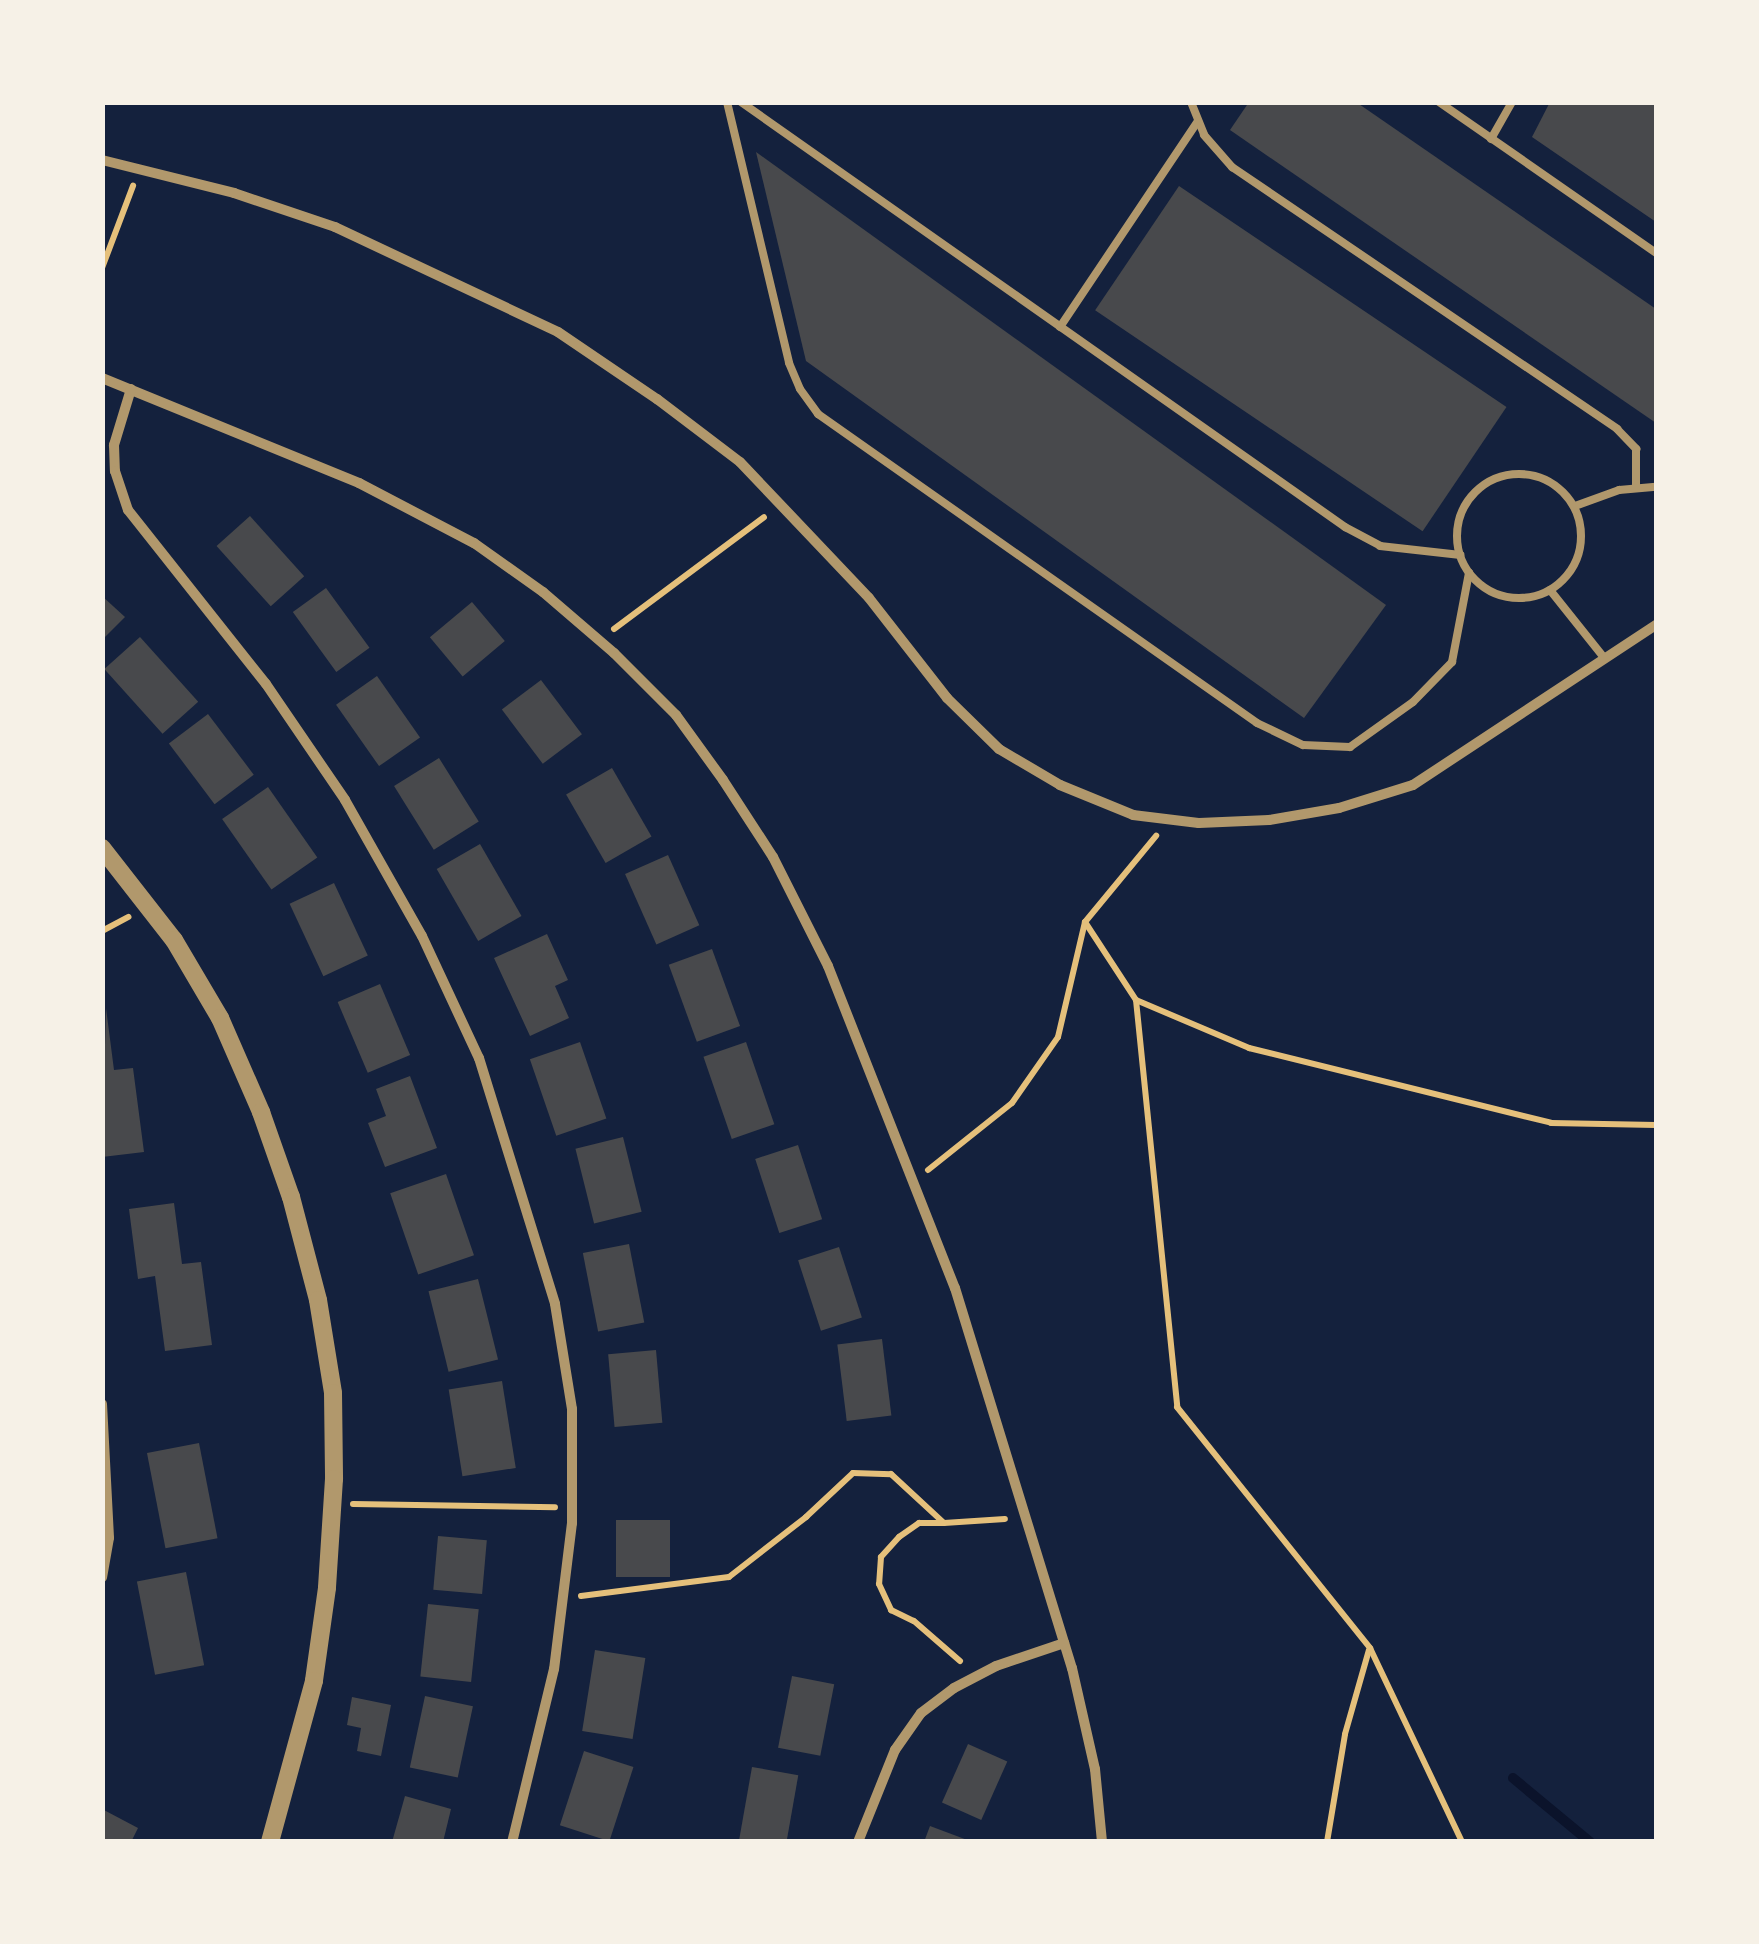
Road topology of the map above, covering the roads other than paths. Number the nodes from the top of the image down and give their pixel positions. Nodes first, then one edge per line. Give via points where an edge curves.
1 (727, 102) edge
2 (741, 102) edge
3 (1191, 102) edge
4 (1439, 102) edge
5 (1512, 102) edge
6 (1198, 120) junction
7 (1491, 138) junction
8 (102, 160) edge
9 (1656, 253) edge
10 (1060, 327) junction
11 (102, 378) edge
12 (131, 390) junction
13 (1636, 487) junction
14 (1656, 488) edge
15 (1575, 506) junction
16 (1460, 555) junction
17 (1469, 573) junction
18 (1550, 590) junction
19 (1656, 625) edge
20 (1605, 659) junction
21 (102, 848) edge
22 (102, 1404) edge
23 (102, 1577) edge
24 (1064, 1643) junction
25 (270, 1842) edge
26 (512, 1842) edge
27 (858, 1842) edge
28 (1102, 1842) edge

1 - 17 lane via 789,363 818,414 1257,723 1303,745 1350,747 1413,702 1452,662
2 - 10 lane
3 - 6 lane
4 - 7 lane
5 - 7 lane
6 - 10 lane
6 - 13 lane via 1232,166 1617,428 1636,450
7 - 9 lane
8 - 20 street via 335,227 558,332 740,462 998,748 1060,785 1132,814 1268,820 1413,785
10 - 16 lane via 1380,546
11 - 12 street
12 - 24 street via 359,483 474,543 544,592 676,716 773,858 828,966 954,1288
12 - 26 street via 114,445 128,510 266,684 346,800 422,936 480,1058 555,1304 572,1410 572,1507 554,1668
13 - 14 lane
13 - 15 lane
15 - 16 lane via 1544,478 1504,474 1470,496 1460,514
15 - 18 lane via 1582,546 1574,566
16 - 17 lane
17 - 18 lane via 1503,596 1523,599
18 - 20 lane
19 - 20 street
21 - 25 street via 174,940 220,1018 279,1163 318,1300 332,1393 327,1588 314,1680
22 - 23 street via 109,1538
24 - 27 street via 973,1678 921,1713 895,1750
24 - 28 street via 1095,1770

